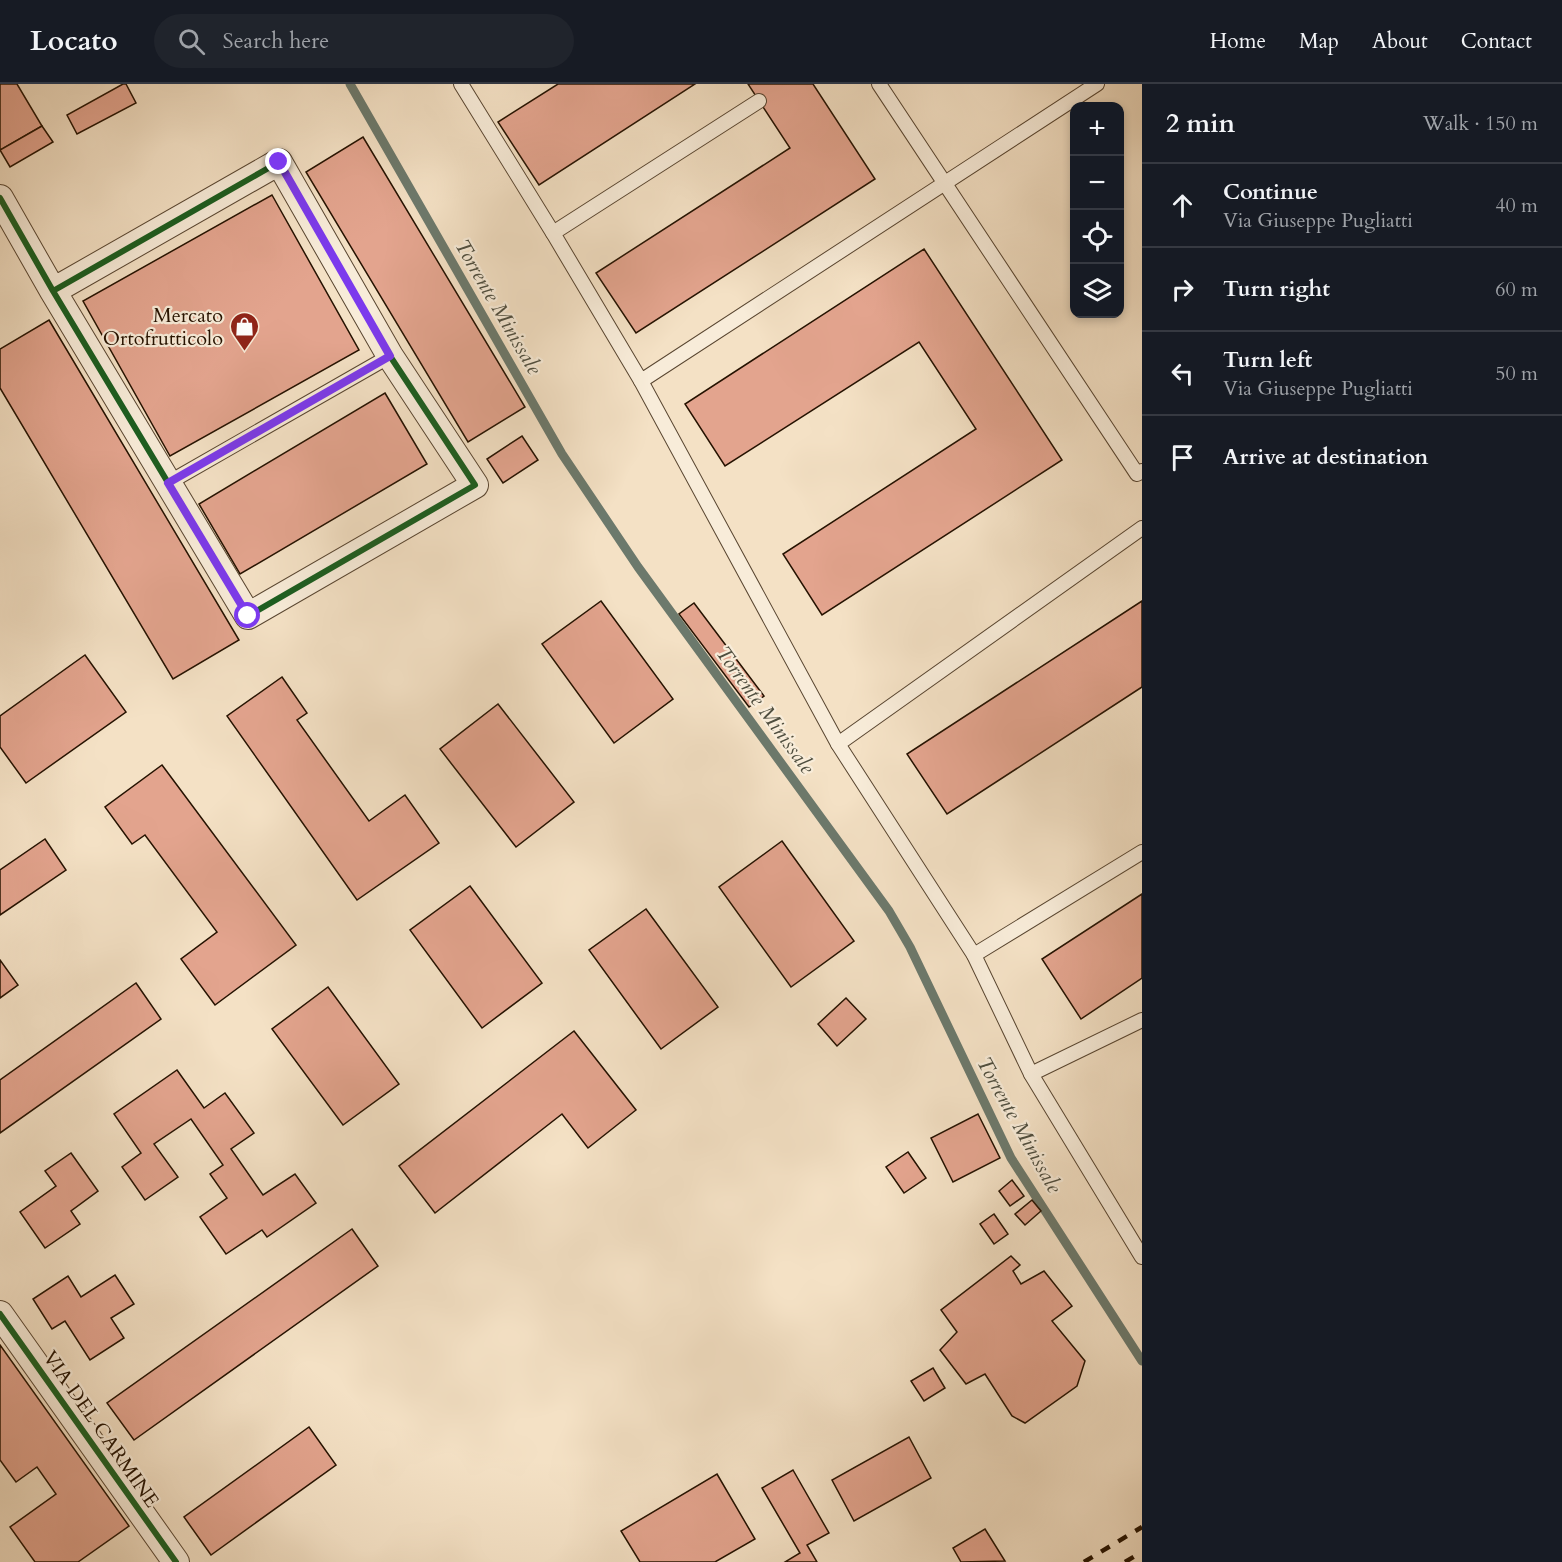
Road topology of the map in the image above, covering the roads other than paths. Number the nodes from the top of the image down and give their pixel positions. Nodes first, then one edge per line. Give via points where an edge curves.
1 (461, 84) edge
2 (879, 84) edge
3 (1097, 84) edge
4 (759, 101) dead end
5 (945, 183) junction
6 (0, 198) edge
7 (553, 233) junction
8 (53, 291) junction
9 (390, 356) junction
10 (641, 381) junction
11 (1140, 476) edge
12 (168, 483) junction
13 (1142, 528) edge
14 (838, 744) junction
15 (1142, 852) edge
16 (974, 954) junction
17 (1142, 1020) edge
18 (1031, 1074) junction
19 (1142, 1257) edge
20 (0, 1314) edge
21 (176, 1562) edge

1 - 7 lane
2 - 5 lane
3 - 5 lane
4 - 7 lane
5 - 10 lane
5 - 11 lane
6 - 8 street
7 - 10 lane
8 - 9 street via 279,162
8 - 12 street
9 - 12 lane
9 - 12 street via 475,485 248,616
10 - 14 lane
13 - 14 lane
14 - 16 lane
15 - 16 lane
16 - 18 lane
17 - 18 lane
18 - 19 lane
20 - 21 street, VIA DEL CARMINE

